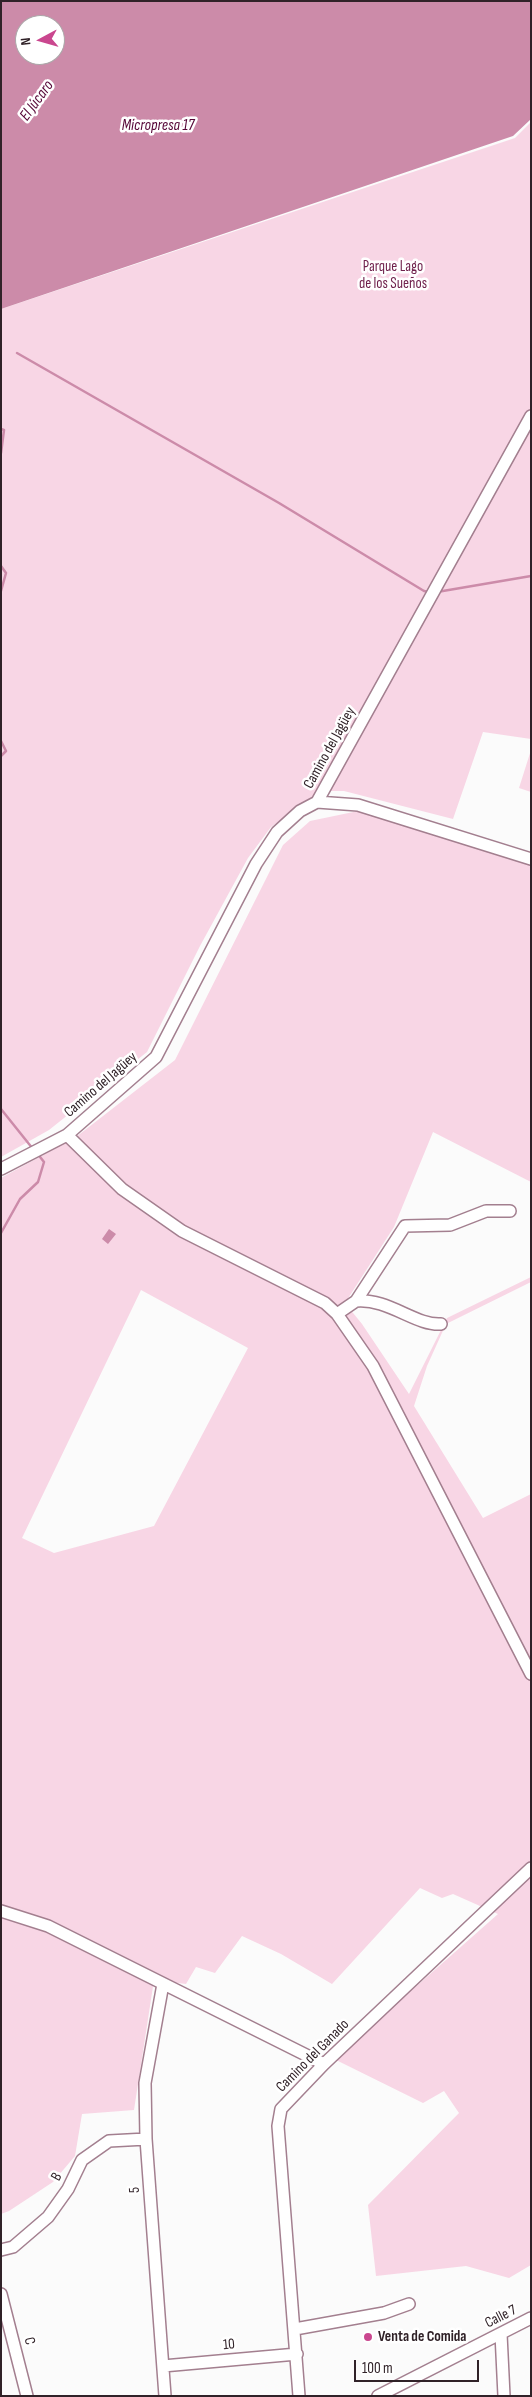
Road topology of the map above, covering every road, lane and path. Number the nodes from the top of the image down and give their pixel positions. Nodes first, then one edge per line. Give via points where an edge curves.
1 (531, 416) edge
2 (317, 802) junction
3 (531, 859) edge
4 (67, 1134) junction
5 (1, 1169) edge
6 (510, 1211) dead end
7 (356, 1301) junction
8 (337, 1314) junction
9 (442, 1324) dead end
10 (531, 1674) edge
11 (531, 1868) edge
12 (1, 1911) edge
13 (163, 1984) junction
14 (324, 2064) junction
15 (146, 2139) junction
16 (1, 2250) edge
17 (1, 2294) edge
18 (409, 2304) dead end
19 (531, 2318) edge
20 (295, 2329) junction
21 (501, 2334) junction
22 (297, 2354) junction
23 (163, 2366) junction
24 (27, 2396) edge
25 (165, 2396) edge
26 (299, 2396) edge
27 (378, 2396) edge
28 (504, 2396) edge

1 - 2 street, Camino del Jagüey
2 - 3 street via 358,805
2 - 4 street, Camino del Jagüey via 277,832 256,864 156,1057
4 - 5 street, Camino del Jagüey
4 - 8 street via 122,1189 182,1231 325,1304
6 - 7 street via 486,1211 450,1225 404,1226
7 - 8 street
7 - 9 street via 374,1301 431,1323
8 - 10 street via 372,1366
11 - 14 street, Camino del Ganado
12 - 13 street via 48,1926
13 - 14 street
13 - 15 street, 5 via 145,2084
14 - 20 street, Camino del Ganado via 282,2109 278,2126
15 - 16 street, B via 109,2141 82,2160 68,2189 48,2217 13,2247
15 - 23 street, 5
17 - 24 street, C
18 - 20 street via 384,2313
19 - 21 street, Calle 7
20 - 22 street, Camino del Ganado
21 - 27 street, Calle 7
21 - 28 street
22 - 23 street, 10
22 - 26 street, Camino del Ganado
23 - 25 street, 5

